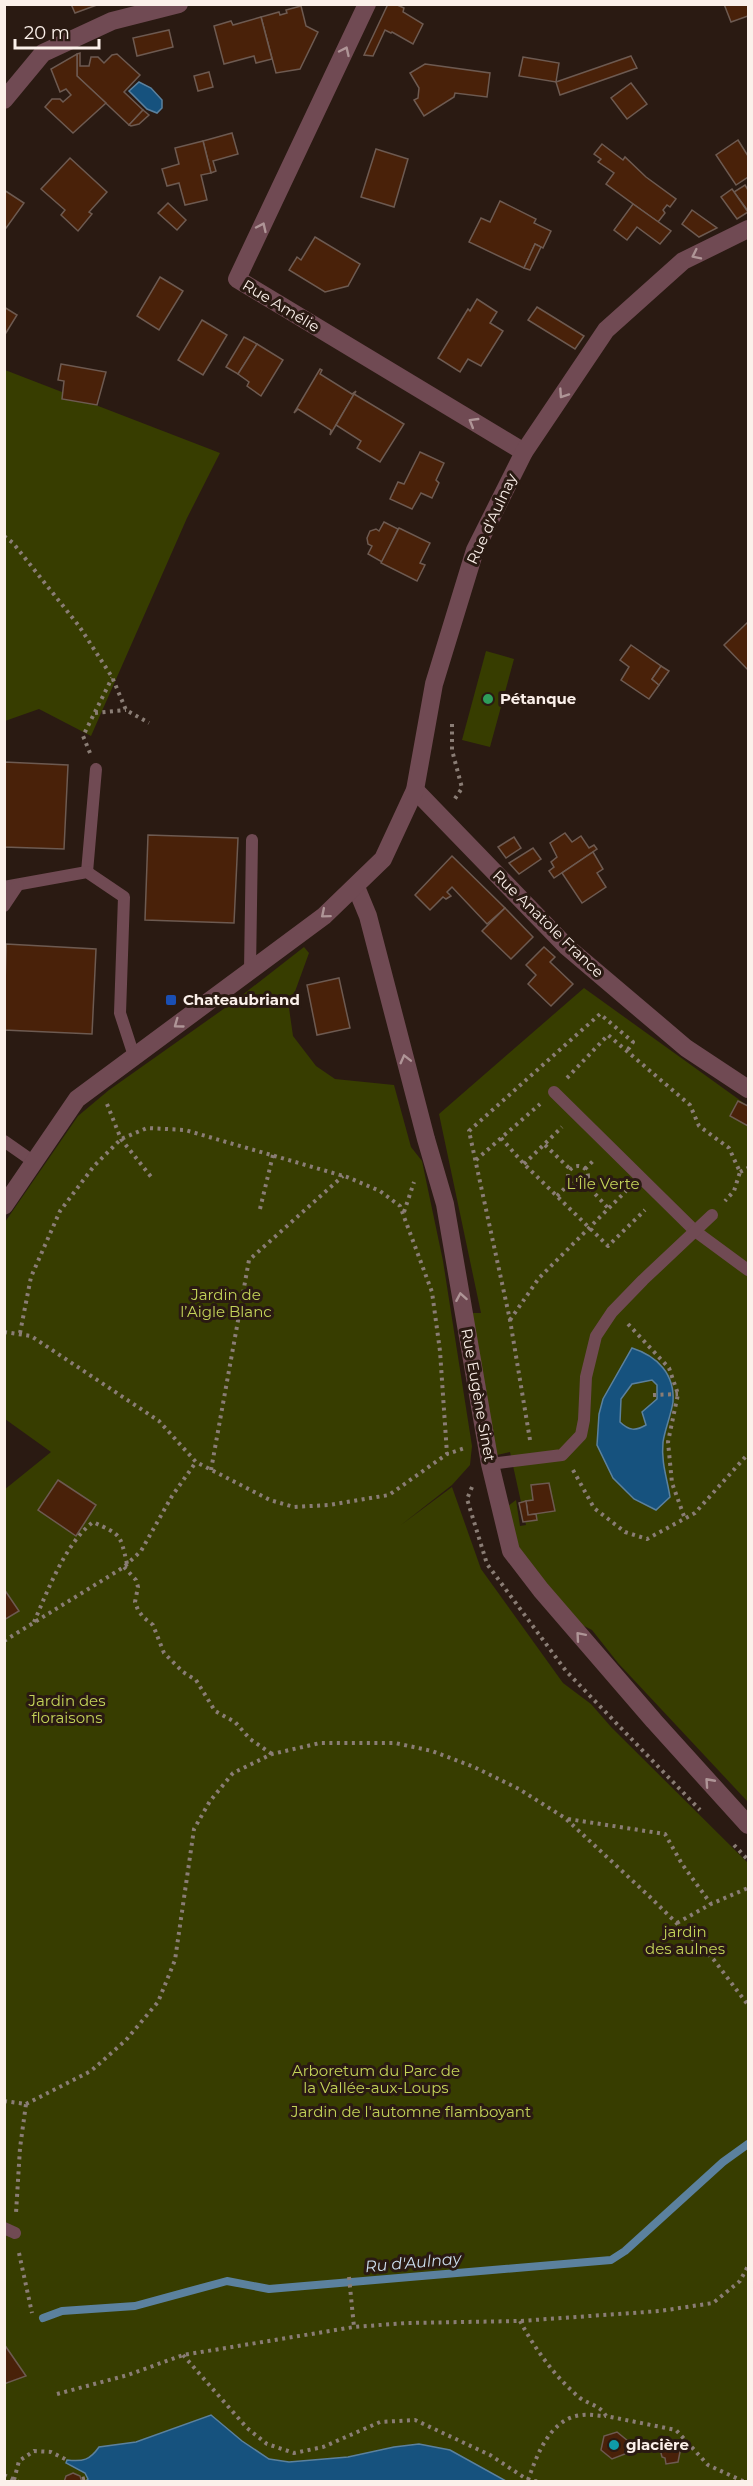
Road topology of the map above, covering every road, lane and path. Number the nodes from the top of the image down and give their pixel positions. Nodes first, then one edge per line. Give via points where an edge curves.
1 (179, 4) edge
2 (367, 4) edge
3 (9, 94) edge
4 (748, 229) edge
5 (524, 452) junction
6 (4, 536) edge
7 (112, 677) junction
8 (126, 710) junction
9 (95, 713) junction
10 (453, 719) dead end
11 (149, 723) dead end
12 (84, 736) dead end
13 (96, 769) dead end
14 (414, 790) junction
15 (443, 818) junction
16 (252, 840) dead end
17 (87, 872) junction
18 (18, 885) junction
19 (4, 887) edge
20 (356, 887) junction
21 (4, 906) edge
22 (250, 970) junction
23 (627, 1051) junction
24 (134, 1056) junction
25 (97, 1084) junction
26 (748, 1089) edge
27 (554, 1092) junction
28 (567, 1122) dead end
29 (501, 1138) junction
30 (121, 1139) junction
31 (4, 1141) edge
32 (545, 1145) junction
33 (273, 1155) junction
34 (475, 1161) junction
35 (34, 1162) junction
36 (524, 1164) junction
37 (748, 1168) edge
38 (571, 1170) junction
39 (740, 1172) junction
40 (343, 1176) junction
41 (152, 1178) dead end
42 (570, 1183) junction
43 (585, 1183) junction
44 (631, 1186) dead end
45 (557, 1196) junction
46 (650, 1204) dead end
47 (4, 1206) edge
48 (261, 1209) dead end
49 (609, 1209) junction
50 (712, 1215) joint
51 (590, 1228) junction
52 (695, 1231) junction
53 (748, 1270) edge
54 (615, 1310) junction
55 (510, 1320) junction
56 (4, 1332) edge
57 (20, 1334) junction
58 (678, 1394) junction
59 (653, 1395) dead end
60 (447, 1454) junction
61 (748, 1454) edge
62 (562, 1455) junction
63 (533, 1458) junction
64 (489, 1459) junction
65 (196, 1462) junction
66 (211, 1470) junction
67 (685, 1519) junction
68 (125, 1565) junction
69 (34, 1623) junction
70 (4, 1641) edge
71 (272, 1754) junction
72 (565, 1818) junction
73 (748, 1826) edge
74 (748, 1888) edge
75 (711, 1904) junction
76 (677, 1923) junction
77 (748, 1992) edge
78 (741, 1995) junction
79 (748, 2005) edge
80 (4, 2101) edge
81 (26, 2104) junction
82 (10, 2230) edge
83 (748, 2266) edge
84 (349, 2277) dead end
85 (32, 2313) dead end
86 (520, 2321) junction
87 (354, 2326) junction
88 (183, 2355) junction
89 (57, 2394) dead end
90 (606, 2416) junction
91 (67, 2460) dead end
92 (4, 2475) edge
93 (16, 2480) edge
94 (528, 2480) edge
95 (542, 2481) edge
96 (743, 2481) edge

1 - 3 street via 112,21 43,53
5 -> 2 street, Rue Amélie via 237,279
4 -> 5 street, Rue d'Aulnay via 683,261 606,330
5 - 14 street, Rue d'Aulnay via 475,550 434,684
6 - 7 path via 79,626
7 - 8 path
7 - 9 path
8 - 9 path
8 - 11 path
9 - 12 path
10 - 15 path via 452,750 462,788
13 - 17 lane
14 - 15 street, Rue Anatole France
14 - 20 street, Rue d'Aulnay via 383,859
15 - 26 street, Rue Anatole France via 567,947 686,1048
16 - 22 lane
17 - 18 lane
17 - 24 lane via 124,897 120,1013
18 - 19 lane
18 - 21 lane
20 -> 22 street, Rue d'Aulnay via 324,916
64 -> 20 street, Rue Eugène Sinet via 445,1204 368,916
22 -> 24 street, Rue d'Aulnay
23 - 27 path via 608,1035
23 - 34 path via 633,1042 600,1014 469,1131
23 - 39 path via 690,1105 699,1126 729,1148
24 - 25 street, Rue d'Aulnay
25 - 30 path
25 - 35 street, Rue d'Aulnay via 76,1099
27 - 29 path
27 - 52 lane
28 - 32 path
29 - 34 path
29 - 36 path
30 - 33 path via 147,1128 185,1130
30 - 41 path
30 - 57 path via 94,1166 60,1211 31,1277
31 - 35 lane
32 - 36 path
32 - 38 path
33 - 40 path
33 - 48 path
34 - 55 path
35 - 47 street, Rue d'Aulnay
36 - 45 path
37 - 39 path
38 - 42 path
38 - 43 path via 585,1169
39 - 50 path via 734,1191
40 - 60 path via 380,1191 403,1212 432,1292
40 - 66 path via 249,1260
42 - 43 path
42 - 45 path
43 - 49 path
44 - 49 path
45 - 51 path
46 - 51 path via 608,1246
49 - 51 path
50 - 52 lane
51 - 55 path via 539,1278
52 - 53 lane
52 - 54 lane
54 - 58 path via 669,1368
54 - 62 lane via 596,1336 586,1377 581,1436
55 - 63 path
56 - 57 path
57 - 65 path via 31,1336 159,1421
58 - 59 path
58 - 67 path via 668,1442 672,1483
60 - 64 path via 472,1446
60 - 66 path via 389,1495 329,1505 294,1507 270,1500
61 - 67 path via 695,1513
62 - 63 lane
62 - 67 path via 594,1508 625,1532 647,1539
63 - 64 lane
73 -> 64 street, Rue Eugène Sinet via 511,1551
65 - 66 path
65 - 68 path via 141,1551
68 - 69 path
68 - 69 path via 117,1532 93,1522 75,1542 53,1579
68 - 71 path via 136,1580 138,1610 153,1624 164,1653 196,1680 215,1711 235,1722 250,1740
69 - 70 path
71 - 72 path via 320,1743 395,1743 432,1751 519,1789
71 - 81 path via 233,1773 210,1800 194,1829 175,1960 158,2002 126,2040 91,2072
72 - 75 path via 665,1834
72 - 76 path
74 - 75 path
75 - 76 path
76 - 78 path via 714,1960
77 - 78 path
78 - 79 path
80 - 81 path
81 - 82 path
82 - 85 path
83 - 86 path via 740,2281 713,2303 660,2311
84 - 87 path
86 - 87 path
86 - 90 path via 558,2376
87 - 88 path
88 - 89 path
88 - 94 path via 247,2428 267,2444 294,2453 323,2447 380,2422 415,2420 490,2455
90 - 94 path via 580,2415 559,2425 540,2447
90 - 96 path via 676,2430 708,2466
91 - 93 path via 51,2452 34,2451 19,2461
92 - 93 path
94 - 95 path

